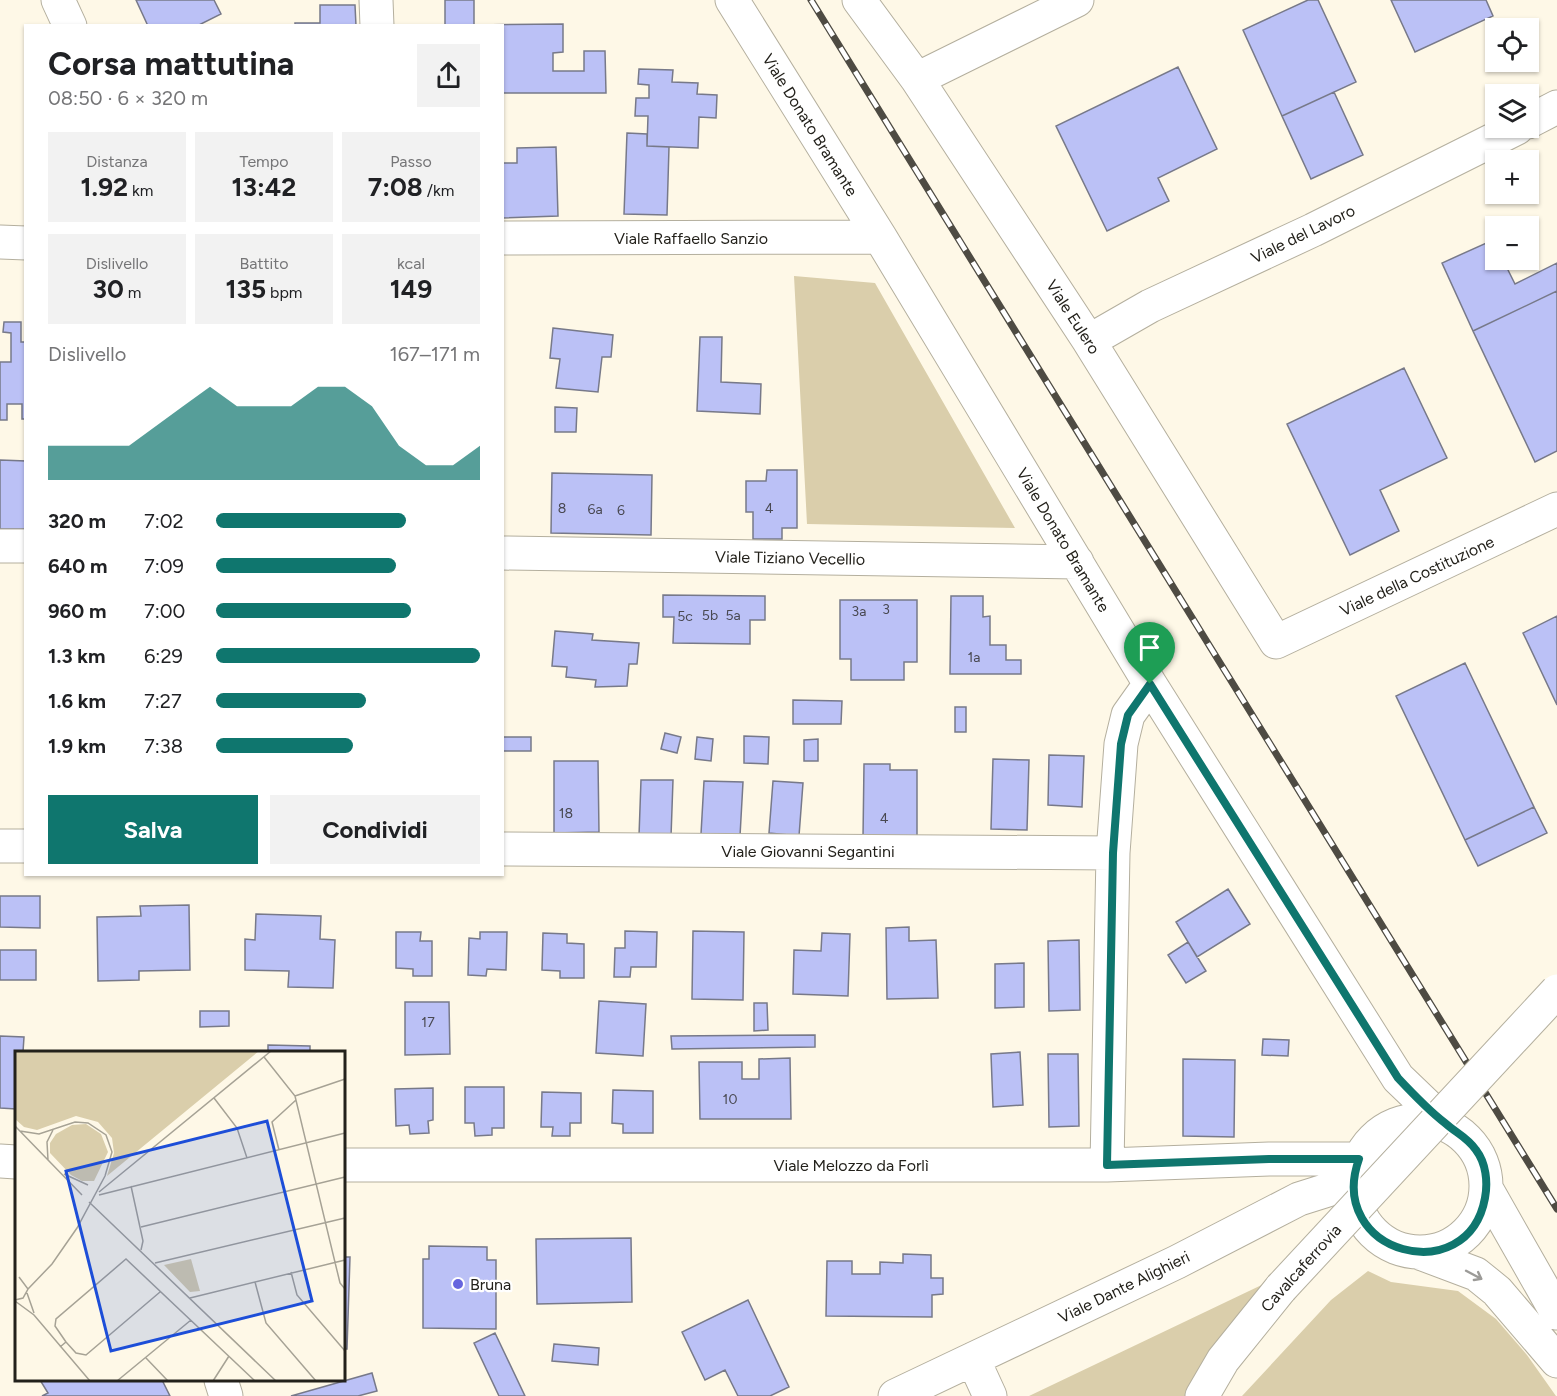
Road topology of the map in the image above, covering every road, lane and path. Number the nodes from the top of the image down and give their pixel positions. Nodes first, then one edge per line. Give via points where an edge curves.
1 (58, 0) edge
2 (376, 0) edge
3 (732, 0) edge
4 (859, 0) edge
5 (1077, 0) edge
6 (69, 24) edge
7 (377, 24) edge
8 (917, 79) junction
9 (1557, 107) edge
10 (1539, 116) edge
11 (1497, 138) edge
12 (880, 237) junction
13 (504, 238) edge
14 (0, 242) edge
15 (24, 243) edge
16 (1089, 341) junction
17 (1557, 509) edge
18 (0, 546) edge
19 (24, 546) edge
20 (504, 554) edge
21 (1077, 562) junction
22 (1276, 642) joint
23 (1150, 684) junction
24 (0, 846) edge
25 (24, 846) edge
26 (504, 849) edge
27 (1113, 853) junction
28 (1557, 991) edge
29 (1398, 1078) junction
30 (1447, 1125) junction
31 (1387, 1128) junction
32 (0, 1161) edge
33 (15, 1162) edge
34 (345, 1165) edge
35 (1107, 1165) junction
36 (1356, 1171) junction
37 (1487, 1190) junction
38 (1420, 1253) junction
39 (1557, 1313) edge
40 (973, 1359) junction
41 (1557, 1361) edge
42 (221, 1381) edge
43 (225, 1396) edge
44 (895, 1396) edge
45 (990, 1396) edge
46 (1203, 1396) edge

1 - 6 street
2 - 7 street
3 - 12 street, Viale Donato Bramante
4 - 8 street, Viale Eulero
5 - 8 street
8 - 16 street, Viale Eulero
9 - 10 street
11 - 16 street, Viale del Lavoro via 1150,306
12 - 13 street, Viale Raffaello Sanzio
12 - 21 street, Viale Donato Bramante
14 - 15 street
16 - 22 street, Viale Eulero
17 - 22 street, Viale della Costituzione
18 - 19 street
20 - 21 street, Viale Tiziano Vecellio
21 - 23 street, Viale Donato Bramante
23 - 27 street via 1128,715 1124,728
23 - 29 street, Viale Donato Bramante
24 - 25 street
26 - 27 street, Viale Giovanni Segantini
27 - 35 street
28 - 46 street, Cavalcaferrovia, bridge via 1281,1288 1222,1360
29 - 30 street, Viale Donato Bramante
29 - 31 street via 1397,1104
30 - 31 street via 1427,1120
30 - 37 street via 1477,1151 1485,1170
31 - 36 street via 1371,1142
32 - 33 street
34 - 35 street, Viale Melozzo da Forlì
35 - 36 street, Viale Melozzo da Forlì via 1269,1159
36 - 38 street via 1355,1204 1364,1224 1398,1250
36 - 40 street, Viale Dante Alighieri via 1178,1262
37 - 38 street via 1474,1227 1441,1250
37 - 39 street
38 -> 41 street via 1476,1274 1497,1291
40 - 44 street, Viale Dante Alighieri
40 - 45 street
42 - 43 street

